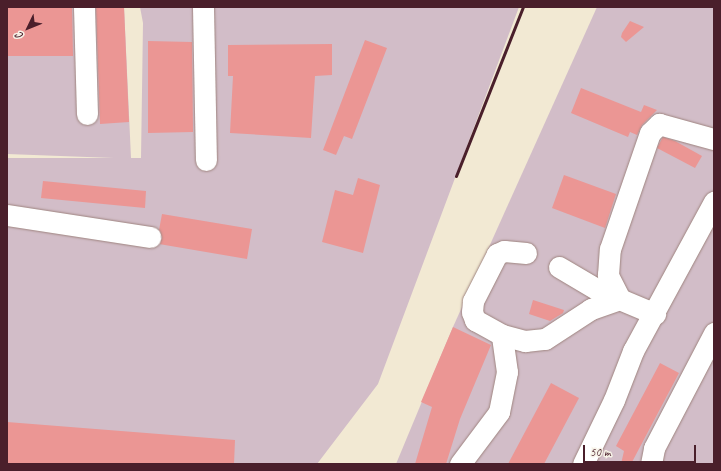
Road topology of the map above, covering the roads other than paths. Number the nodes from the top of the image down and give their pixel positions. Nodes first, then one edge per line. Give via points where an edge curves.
1 (84, 7) edge
2 (204, 7) edge
3 (87, 114) dead end
4 (714, 139) edge
5 (206, 160) dead end
6 (714, 202) edge
7 (7, 216) edge
8 (150, 237) dead end
9 (526, 253) dead end
10 (559, 268) dead end
11 (620, 299) junction
12 (654, 314) junction
13 (714, 333) edge
14 (502, 335) junction
15 (460, 464) edge
16 (583, 464) edge
17 (651, 464) edge

1 - 3 lane
2 - 5 lane
4 - 11 lane via 659,124 650,133 610,249 608,275
6 - 12 lane
7 - 8 lane
9 - 14 lane via 504,251 497,254 473,301 472,312 475,320
10 - 11 lane
11 - 12 lane
11 - 14 lane via 591,309 544,339 525,341
12 - 16 lane via 633,351 614,400
13 - 17 lane via 654,448
14 - 15 lane via 507,372 499,412

